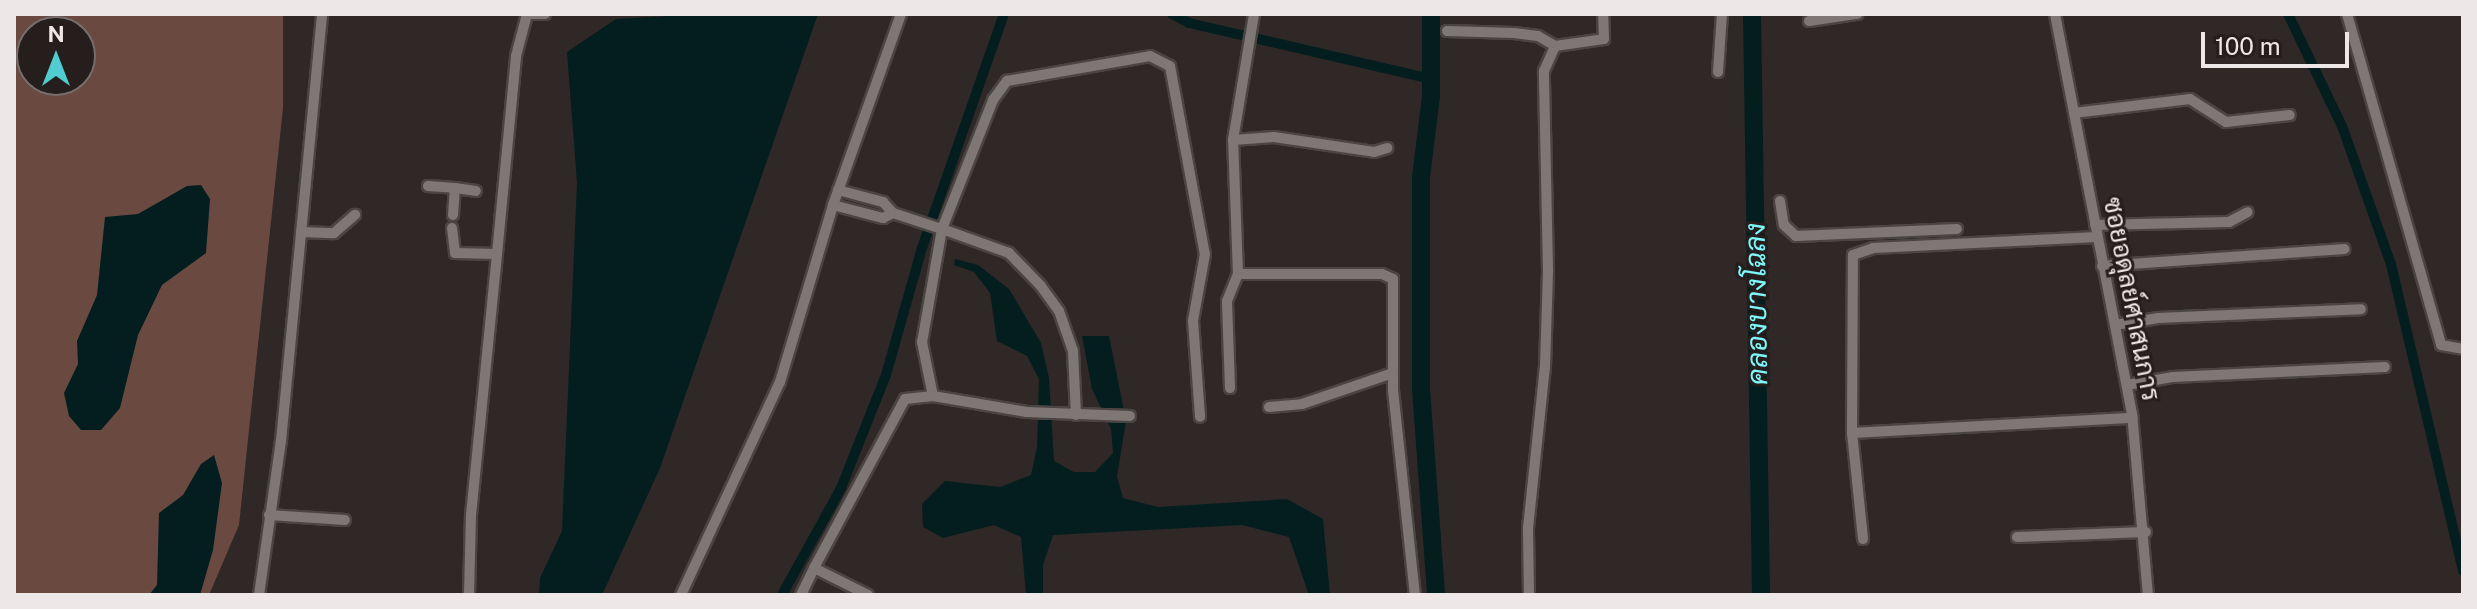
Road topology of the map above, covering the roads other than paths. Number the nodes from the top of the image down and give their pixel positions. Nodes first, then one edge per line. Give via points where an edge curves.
1 (322, 14) edge
2 (528, 14) edge
3 (545, 14) edge
4 (901, 14) edge
5 (1254, 14) edge
6 (1603, 14) edge
7 (1722, 14) edge
8 (1855, 14) edge
9 (2055, 14) edge
10 (2347, 14) edge
11 (1809, 21) dead end
12 (1447, 31) dead end
13 (1555, 46) junction
14 (1718, 72) dead end
15 (2074, 113) junction
16 (2290, 115) dead end
17 (1233, 140) junction
18 (1387, 148) dead end
19 (428, 186) dead end
20 (455, 188) junction
21 (838, 190) junction
22 (476, 191) dead end
23 (1780, 201) dead end
24 (833, 205) junction
25 (2248, 212) dead end
26 (893, 213) junction
27 (355, 215) dead end
28 (453, 215) dead end
29 (2095, 225) junction
30 (452, 228) dead end
31 (937, 228) junction
32 (1957, 229) dead end
33 (301, 232) junction
34 (2097, 237) junction
35 (2344, 249) dead end
36 (497, 254) junction
37 (2102, 266) junction
38 (1238, 274) junction
39 (2361, 309) dead end
40 (2115, 325) junction
41 (2463, 349) edge
42 (2385, 367) dead end
43 (1393, 373) junction
44 (2127, 385) junction
45 (1230, 388) dead end
46 (933, 396) junction
47 (1269, 407) dead end
48 (1076, 415) junction
49 (1130, 416) dead end
50 (1200, 417) dead end
51 (2133, 418) junction
52 (1852, 433) junction
53 (269, 515) junction
54 (345, 520) dead end
55 (2146, 532) junction
56 (2017, 537) dead end
57 (1863, 539) dead end
58 (814, 568) junction
59 (259, 595) edge
60 (469, 595) edge
61 (681, 595) edge
62 (801, 595) edge
63 (868, 595) edge
64 (1415, 595) edge
65 (1529, 595) edge
66 (2148, 595) edge

1 - 33 street
2 - 3 street
2 - 36 street via 516,56
4 - 21 street
5 - 17 street
6 - 13 street via 1604,39
7 - 14 street
8 - 11 street
9 - 15 street, ซอยอดุลย์ศาสนการ
10 - 41 street via 2441,345
12 - 13 street via 1538,36
13 - 65 street via 1542,93 1548,270 1545,367 1528,528
15 - 16 street via 2190,99 2226,122
15 - 29 street, ซอยอดุลย์ศาสนการ
17 - 18 street via 1274,137 1374,152
17 - 38 street
19 - 20 street
20 - 22 street
20 - 28 street
21 - 24 street
21 - 26 street via 883,202
23 - 32 street via 1784,225 1796,236
24 - 26 street via 883,218
24 - 61 street via 780,382
25 - 29 street via 2229,222
26 - 31 street
27 - 33 street via 334,233
29 - 34 street, ซอยอดุลย์ศาสนการ
30 - 36 street via 454,252
31 - 46 street via 922,342
31 - 48 street via 1009,253 1040,285 1059,311 1073,351
31 - 50 street via 993,100 1007,81 1122,58 1162,58 1170,66 1206,261 1193,321
33 - 53 street
34 - 37 street, ซอยอดุลย์ศาสนการ
34 - 52 street via 1873,248 1853,255
35 - 37 street
36 - 60 street via 471,515
37 - 40 street, ซอยอดุลย์ศาสนการ
38 - 43 street via 1391,276
38 - 45 street via 1227,301
39 - 40 street via 2158,318
40 - 44 street, ซอยอดุลย์ศาสนการ
42 - 44 street via 2173,377
43 - 47 street via 1302,404
43 - 64 street
44 - 51 street, ซอยอดุลย์ศาสนการ
46 - 48 street
46 - 58 street via 901,403
48 - 49 street
51 - 52 street
51 - 55 street, ซอยอดุลย์ศาสนการ
52 - 57 street
53 - 54 street
53 - 59 street
55 - 56 street
55 - 66 street, ซอยอดุลย์ศาสนการ
58 - 62 street
58 - 63 street

